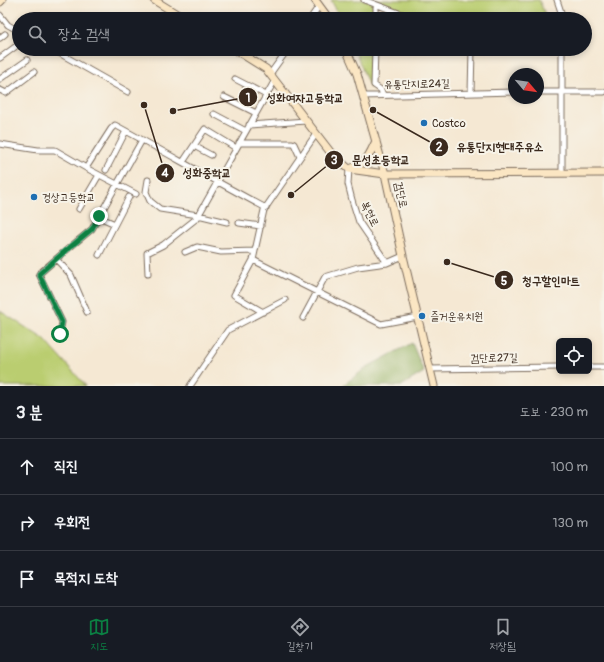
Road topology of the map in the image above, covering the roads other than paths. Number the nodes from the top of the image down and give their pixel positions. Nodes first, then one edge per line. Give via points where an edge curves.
1 (154, 0) edge
2 (364, 0) edge
3 (557, 0) edge
4 (317, 3) edge
5 (376, 5) junction
6 (174, 12) edge
7 (324, 12) edge
8 (376, 12) edge
9 (396, 12) edge
10 (561, 12) edge
11 (0, 14) edge
12 (12, 27) edge
13 (5, 34) dead end
14 (0, 38) edge
15 (12, 49) edge
16 (64, 56) edge
17 (245, 56) edge
18 (284, 56) edge
19 (349, 56) edge
20 (375, 56) edge
21 (472, 56) edge
22 (562, 56) edge
23 (0, 58) edge
24 (27, 60) dead end
25 (34, 72) dead end
26 (272, 77) junction
27 (235, 78) dead end
28 (0, 79) edge
29 (0, 90) edge
30 (562, 91) junction
31 (128, 92) dead end
32 (508, 92) edge
33 (544, 92) edge
34 (604, 92) edge
35 (471, 93) junction
36 (266, 95) junction
37 (383, 95) junction
38 (363, 96) junction
39 (224, 97) dead end
40 (214, 114) dead end
41 (256, 114) junction
42 (306, 121) junction
43 (249, 125) junction
44 (126, 131) junction
45 (246, 131) junction
46 (316, 134) junction
47 (142, 140) junction
48 (376, 141) junction
49 (239, 143) junction
50 (0, 144) edge
51 (194, 146) junction
52 (236, 148) junction
53 (211, 155) dead end
54 (300, 157) junction
55 (183, 162) junction
56 (86, 168) junction
57 (349, 169) junction
58 (106, 170) dead end
59 (562, 173) junction
60 (604, 173) edge
61 (385, 174) junction
62 (99, 175) junction
63 (148, 180) dead end
64 (217, 182) junction
65 (117, 184) junction
66 (136, 194) dead end
67 (130, 197) dead end
68 (266, 208) junction
69 (79, 209) dead end
70 (198, 215) junction
71 (99, 216) junction
72 (228, 222) dead end
73 (239, 223) dead end
74 (115, 224) junction
75 (261, 226) junction
76 (185, 252) dead end
77 (255, 252) junction
78 (98, 255) dead end
79 (403, 256) junction
80 (56, 259) junction
81 (253, 260) junction
82 (387, 263) junction
83 (148, 274) dead end
84 (317, 292) junction
85 (285, 300) dead end
86 (87, 312) dead end
87 (263, 312) junction
88 (418, 317) junction
89 (303, 318) dead end
90 (60, 334) dead end
91 (556, 367) edge
92 (592, 367) edge
93 (604, 367) edge
94 (430, 369) junction
95 (190, 386) edge
96 (434, 386) edge

1 - 6 main road
2 - 5 street
3 - 10 street
4 - 7 main road
5 - 8 street
5 - 9 street
11 - 12 street
13 - 14 street
15 - 23 street
16 - 31 street
17 - 26 main road via 266,69
18 - 26 street
19 - 38 main road, 검단로
20 - 37 street via 374,85 382,90
21 - 35 street
22 - 30 street
24 - 28 street
25 - 29 street via 6,93
26 - 36 street
26 - 42 main road
27 - 36 street
30 - 33 street
30 - 34 street
30 - 59 street
32 - 35 street, 유통단지로24길
35 - 37 street, 유통단지로24길
36 - 41 street
37 - 38 street, 유통단지로24길
38 - 48 main road, 검단로
39 - 41 street
40 - 45 street
41 - 43 street
42 - 43 street
42 - 46 main road
43 - 45 street
44 - 47 street
44 - 56 street via 115,125 110,129
44 - 58 street
45 - 49 street
46 - 54 street
46 - 57 main road via 331,153
47 - 55 street
47 - 65 street
48 - 57 main road via 368,158
48 - 61 main road, 검단로
49 - 52 street
49 - 54 street via 292,143
50 - 56 street via 55,150
51 - 52 street via 205,130
51 - 53 street
51 - 55 street
52 - 64 street
54 - 68 street
55 - 64 street
56 - 62 street
57 - 61 main road
57 - 82 street, 복현로 via 348,184 359,222
59 - 60 main road
59 - 61 main road
61 - 79 main road, 검단로
62 - 65 street
62 - 69 street
63 - 70 street via 146,192 150,201 160,209
64 - 68 street
64 - 70 street
65 - 66 street
65 - 71 street
67 - 74 street
68 - 75 street
70 - 72 street
70 - 83 street via 163,244 147,253
71 - 74 street
71 - 80 street via 92,229
73 - 75 street
74 - 78 street
75 - 77 street
76 - 77 street via 197,247 221,252
77 - 81 street
79 - 82 street
79 - 88 main road, 검단로
80 - 86 street via 71,275
80 - 90 street via 39,274 62,322
81 - 84 street
81 - 87 street via 234,295
82 - 84 street via 358,267 325,277
84 - 88 street via 381,324
84 - 89 street
85 - 87 street
87 - 95 street via 228,330
88 - 94 main road, 검단로
91 - 94 street, 검단로27길
92 - 93 street
94 - 96 main road, 검단로

